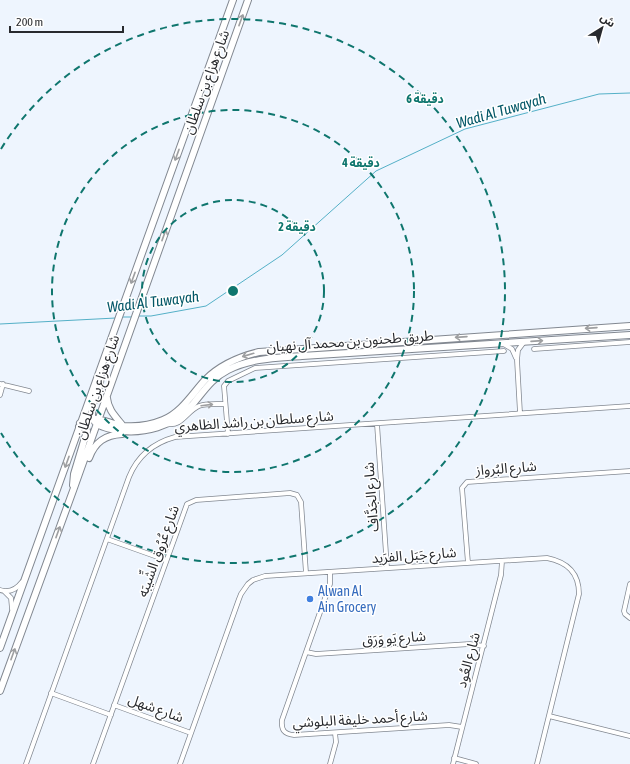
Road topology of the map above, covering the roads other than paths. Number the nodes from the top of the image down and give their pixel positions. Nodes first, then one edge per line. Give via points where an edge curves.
1 (233, 0) edge
2 (248, 0) edge
3 (630, 326) edge
4 (629, 333) edge
5 (524, 342) junction
6 (630, 342) edge
7 (502, 343) junction
8 (348, 345) junction
9 (534, 349) dead end
10 (504, 351) dead end
11 (366, 352) junction
12 (349, 353) junction
13 (302, 356) junction
14 (517, 360) junction
15 (352, 361) junction
16 (362, 361) junction
17 (99, 370) junction
18 (1, 384) edge
19 (29, 391) dead end
20 (0, 395) edge
21 (107, 396) junction
22 (224, 404) junction
23 (630, 406) edge
24 (520, 414) junction
25 (96, 420) junction
26 (167, 424) junction
27 (377, 424) junction
28 (80, 425) junction
29 (123, 426) junction
30 (145, 431) junction
31 (228, 434) junction
32 (630, 471) edge
33 (74, 488) junction
34 (106, 539) junction
35 (166, 560) junction
36 (502, 561) junction
37 (468, 563) junction
38 (387, 568) junction
39 (330, 572) junction
40 (306, 573) junction
41 (27, 574) junction
42 (630, 584) edge
43 (2, 591) edge
44 (12, 616) junction
45 (630, 618) edge
46 (484, 646) junction
47 (0, 648) edge
48 (306, 652) junction
49 (0, 691) edge
50 (51, 693) junction
51 (114, 705) junction
52 (111, 714) junction
53 (549, 716) junction
54 (462, 727) junction
55 (191, 732) junction
56 (335, 733) junction
57 (630, 736) edge
58 (454, 758) junction
59 (26, 764) edge
60 (93, 764) edge
61 (180, 764) edge
62 (330, 764) edge
63 (453, 764) edge
64 (476, 764) edge
65 (537, 764) edge

1 -> 17 main road, شارع هزاع بن سلطان
21 -> 2 main road, شارع هزاع بن سلطان
3 -> 8 main road, طريق طحنون بن محمد آل نهيان
5 -> 4 main road, طريق طحنون بن محمد آل نهيان
5 - 7 main road, طريق طحنون بن محمد آل نهيان
5 - 14 street via 518,350
6 - 9 street
7 - 11 main road, طريق طحنون بن محمد آل نهيان
7 - 14 street via 512,349
8 - 13 main road via 306,350 302,352
8 -> 29 main road, طريق طحنون بن محمد آل نهيان via 266,351 238,358 210,375 184,405 169,417 147,424
10 - 16 street
11 - 12 main road, طريق طحنون بن محمد آل نهيان
11 - 16 street
12 - 13 main road, طريق طحنون بن محمد آل نهيان
12 - 15 street
13 - 26 main road, طريق طحنون بن محمد آل نهيان via 254,361 228,370 210,383 183,414
14 - 24 street
15 - 16 street
15 - 22 street via 252,369 225,383
17 - 25 main road via 100,382 92,409
17 - 28 main road, شارع هزاع بن سلطان
18 - 19 street
18 - 20 street
21 - 25 main road, شارع هزاع بن سلطان
21 - 29 main road via 108,407
26 -> 22 street via 178,423 201,406
22 - 31 street
23 - 24 street, شارع سلطان بن راشد الظاهري
24 - 27 street, شارع سلطان بن راشد الظاهري
25 - 28 main road via 87,418
25 - 29 main road, طريق طحنون بن محمد آل نهيان
25 - 30 main road, طريق طحنون بن محمد آل نهيان via 117,430
25 - 33 main road, شارع هزاع بن سلطان
26 - 30 main road, طريق طحنون بن محمد آل نهيان
27 - 31 street, شارع سلطان بن راشد الظاهري
27 - 38 street, شارع الجَدَّاف
28 - 33 main road via 87,430 74,474
28 -> 41 main road, شارع هزاع بن سلطان
30 - 33 main road via 110,435 100,441 92,451 82,478
31 - 34 street, شارع سلطان بن راشد الظاهري via 175,437 148,449 132,469
32 - 37 street, شارع البُرواز via 467,482 462,488
49 -> 33 main road, شارع هزاع بن سلطان
34 - 35 street
34 - 50 street, شارع سلطان بن راشد الظاهري
35 - 40 street, شارع عُرُوق الشِّيبَه via 189,502 290,493 297,495 301,502
35 - 51 street, شارع عُرُوق الشِّيبَه
36 - 37 street, شارع جَبَل الفرَيد
36 - 46 street, شارع العُود
36 - 53 street, شارع جَبَل الفرَيد via 541,558 555,560 571,569 579,585 577,605
37 - 38 street, شارع جَبَل الفرَيد
38 - 39 street, شارع جَبَل الفرَيد
39 - 40 street, شارع جَبَل الفرَيد
39 - 48 street, شارع أحمد خليفة البلوشي via 330,584
40 - 55 street, شارع جَبَل الفرَيد via 264,576 253,580 244,588
41 - 43 street via 18,587 12,591
41 - 44 main road, شارع هزاع بن سلطان
42 - 45 street via 624,611
43 - 44 street via 9,595 12,601
44 - 47 main road, شارع هزاع بن سلطان
46 - 48 street, شارع يَو وَرَق via 470,644 316,654
46 - 54 street, شارع العُود
48 - 56 street, شارع أحمد خليفة البلوشي via 282,720 282,730 289,734
50 - 52 street
50 - 59 street, شارع سلطان بن راشد الظاهري
51 - 52 street, شارع عُرُوق الشِّيبَه
51 - 55 street, شارع شهل
52 - 60 street, شارع عُرُوق الشِّيبَه
53 - 57 street
53 - 65 street, شارع جَبَل الفرَيد
54 - 56 street, شارع أحمد خليفة البلوشي via 449,725
54 - 58 street, شارع العُود
55 - 61 street, شارع جَبَل الفرَيد
56 - 62 street via 336,742
58 - 63 street, شارع العُود
58 - 64 street

